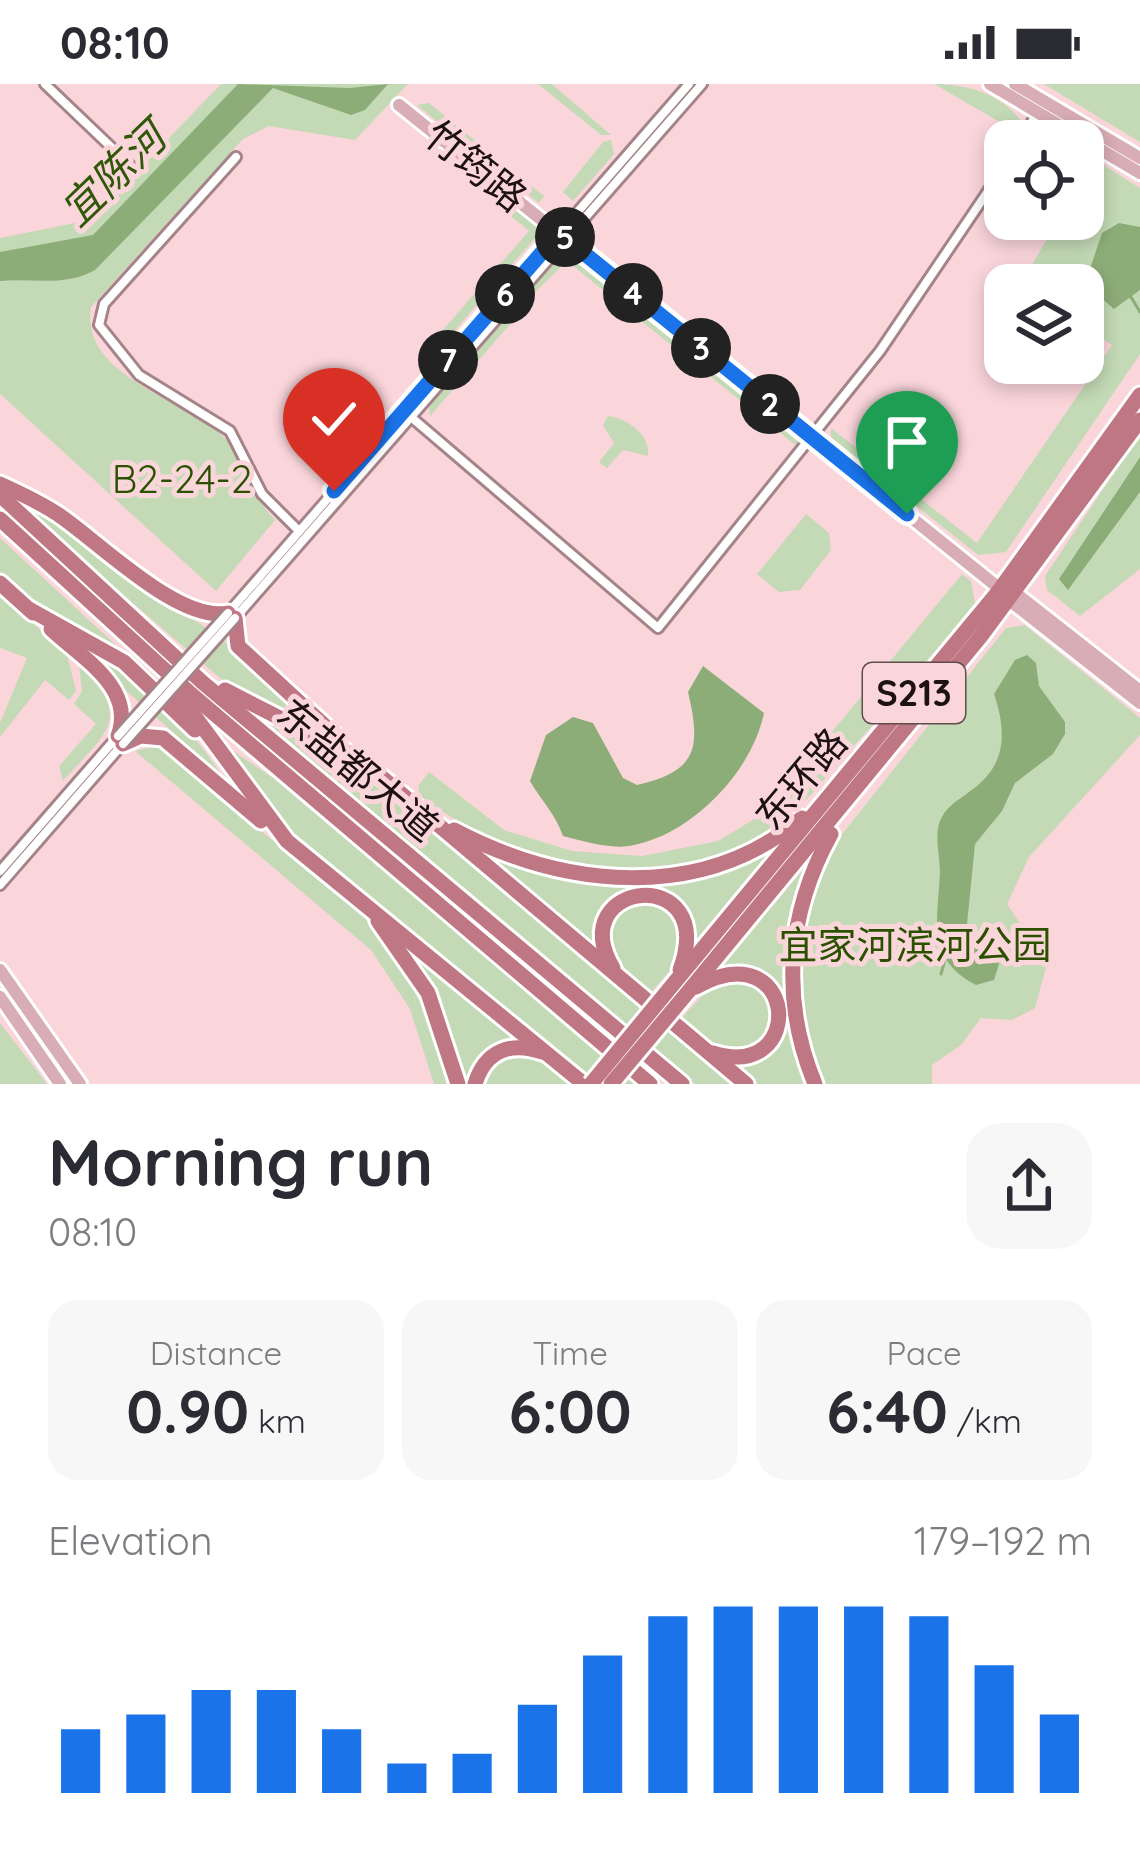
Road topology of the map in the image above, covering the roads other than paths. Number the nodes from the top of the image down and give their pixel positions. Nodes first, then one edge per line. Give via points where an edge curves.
1 (45, 84) edge
2 (689, 84) edge
3 (702, 84) edge
4 (990, 84) edge
5 (1015, 84) edge
6 (399, 105) dead end
7 (1038, 112) junction
8 (1033, 120) edge
9 (236, 157) dead end
10 (1140, 158) edge
11 (133, 168) dead end
12 (1140, 173) edge
13 (984, 196) edge
14 (563, 236) junction
15 (1140, 395) edge
16 (411, 417) junction
17 (1140, 419) edge
18 (814, 440) junction
19 (0, 484) edge
20 (0, 495) edge
21 (0, 519) edge
22 (299, 531) junction
23 (0, 583) edge
24 (1005, 592) junction
25 (29, 609) junction
26 (231, 616) junction
27 (140, 625) junction
28 (148, 656) junction
29 (1140, 691) edge
30 (1140, 703) edge
31 (120, 740) junction
32 (360, 758) junction
33 (832, 793) junction
34 (846, 804) junction
35 (430, 817) junction
36 (256, 818) junction
37 (287, 841) junction
38 (0, 871) edge
39 (0, 885) edge
40 (360, 900) junction
41 (732, 927) junction
42 (0, 970) edge
43 (622, 980) junction
44 (682, 987) junction
45 (0, 997) edge
46 (698, 1044) junction
47 (554, 1059) junction
48 (60, 1084) edge
49 (80, 1084) edge
50 (458, 1084) edge
51 (475, 1084) edge
52 (588, 1084) edge
53 (611, 1084) edge
54 (650, 1084) edge
55 (682, 1084) edge
56 (746, 1084) edge
57 (815, 1084) edge

1 - 11 street
2 - 14 street
3 - 14 street
4 - 7 main road
5 - 10 main road
6 - 14 main road, 竹筠路
7 - 8 street
7 - 12 main road
9 - 22 street via 98,316 100,331 125,363 230,431 262,494
13 - 18 street
14 - 16 street
14 - 18 main road, 竹筠路
14 - 22 street
15 - 24 highway, 东环路 / S213
16 - 18 street via 658,628
16 - 26 street
17 - 24 highway, 东环路 / S213
18 - 24 main road, 竹筠路
19 - 26 highway via 59,515 175,600
20 - 27 highway, 东盐都大道
21 - 28 highway, 东盐都大道
22 - 26 street
23 - 25 highway
24 - 29 main road, 竹筠路
24 - 30 main road, 竹筠路
24 - 33 highway, 东环路 / S213
24 - 34 highway, 东环路 / S213
25 - 31 highway via 116,691 124,712
25 - 36 highway via 147,682 210,746
26 - 31 street, bridge
26 - 32 highway via 246,655
27 - 32 highway via 230,694
27 - 55 highway, 东盐都大道
28 - 37 highway
28 - 54 highway, 东盐都大道
31 - 36 highway via 163,738
31 - 38 street
31 - 39 street
32 - 35 highway
33 - 35 highway via 739,857 681,876 635,879 527,862
33 - 41 highway, 东环路 / S213
34 - 41 highway, 东环路 / S213
34 - 57 highway via 793,936 793,1000
35 - 43 highway
36 - 37 highway
37 - 40 highway
40 - 47 highway
40 - 50 highway via 428,993
41 - 44 highway, 东环路 / S213
42 - 49 main road
43 - 44 highway via 604,951 604,922 618,903 645,893 678,908 688,930
43 - 46 highway
44 - 46 highway via 736,972 762,980 778,1002 777,1033 758,1053 728,1057
44 - 52 highway, 东环路 / S213, bridge
44 - 53 highway, 东环路 / S213, bridge
45 - 48 main road
46 - 56 highway
47 - 51 highway via 526,1047 499,1051
47 - 52 highway

